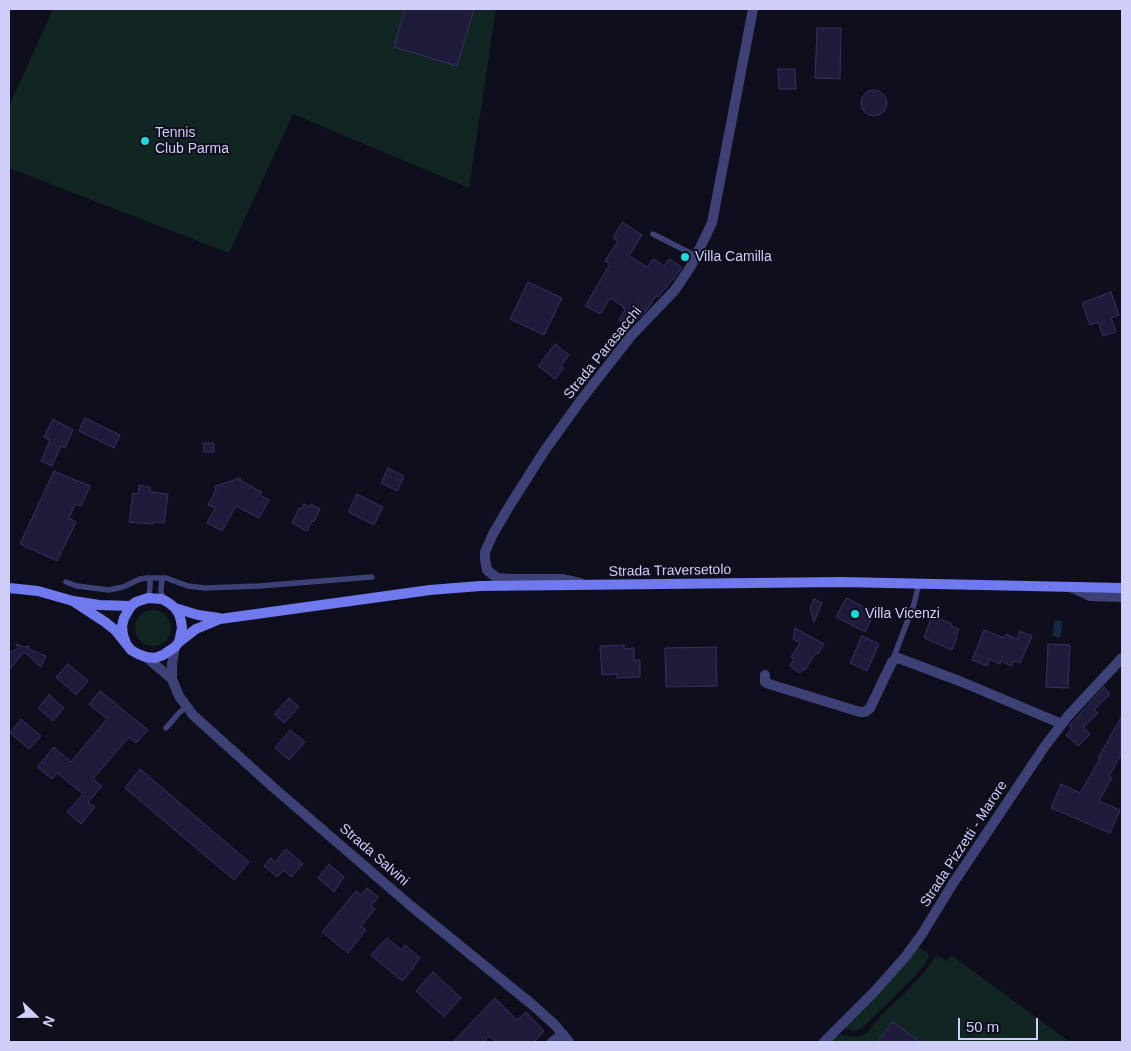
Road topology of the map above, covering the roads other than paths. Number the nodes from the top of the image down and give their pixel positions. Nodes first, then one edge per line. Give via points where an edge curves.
1 (754, 9) edge
2 (653, 234) dead end
3 (696, 256) junction
4 (372, 577) dead end
5 (150, 578) junction
6 (162, 578) junction
7 (66, 582) dead end
8 (918, 583) junction
9 (594, 586) junction
10 (1068, 587) junction
11 (9, 588) edge
12 (1122, 588) edge
13 (1122, 597) edge
14 (148, 598) junction
15 (162, 599) junction
16 (73, 601) junction
17 (131, 606) junction
18 (175, 608) junction
19 (220, 618) junction
20 (126, 643) junction
21 (177, 644) junction
22 (146, 657) junction
23 (1122, 658) edge
24 (892, 662) junction
25 (765, 675) dead end
26 (172, 679) junction
27 (186, 707) junction
28 (1062, 724) junction
29 (166, 728) dead end
30 (566, 1038) edge
31 (552, 1042) edge
32 (824, 1042) edge

1 - 3 street, Strada Parasacchi via 712,223
2 - 3 lane
3 - 9 street, Strada Parasacchi via 675,290 631,336 545,450 485,552 487,570 497,578 562,579
4 - 6 lane via 205,588
5 - 6 lane
5 - 7 lane via 109,590
5 - 14 lane
6 - 15 lane
8 - 9 main road, Strada Traversetolo
8 - 10 main road, Strada Traversetolo
8 - 24 lane via 914,604
9 - 19 main road, Strada Traversetolo via 480,586 430,590
10 - 12 main road, Strada Traversetolo
10 - 13 street via 1090,596
11 - 16 main road via 38,591
14 - 15 main road
14 - 17 main road
15 - 18 main road, Strada Traversetolo
16 - 17 main road
16 - 20 main road via 105,622
17 - 20 main road via 122,626
18 - 19 main road, Strada Traversetolo
18 - 21 main road via 181,621
19 - 21 main road, Strada Traversetolo via 196,629
20 - 22 main road via 131,650
21 - 22 main road, Strada Traversetolo via 163,656
21 - 26 street
22 - 26 street, Strada Salvini
23 - 28 street, Strada Pizzetti - Marore
24 - 25 street via 865,712 769,684 765,682
24 - 28 street via 902,659
26 - 27 street, Strada Salvini
27 - 29 lane
27 - 30 street, Strada Salvini via 274,788 534,1006
28 - 32 street, Strada Pizzetti - Marore via 952,885 916,944
30 - 31 street

